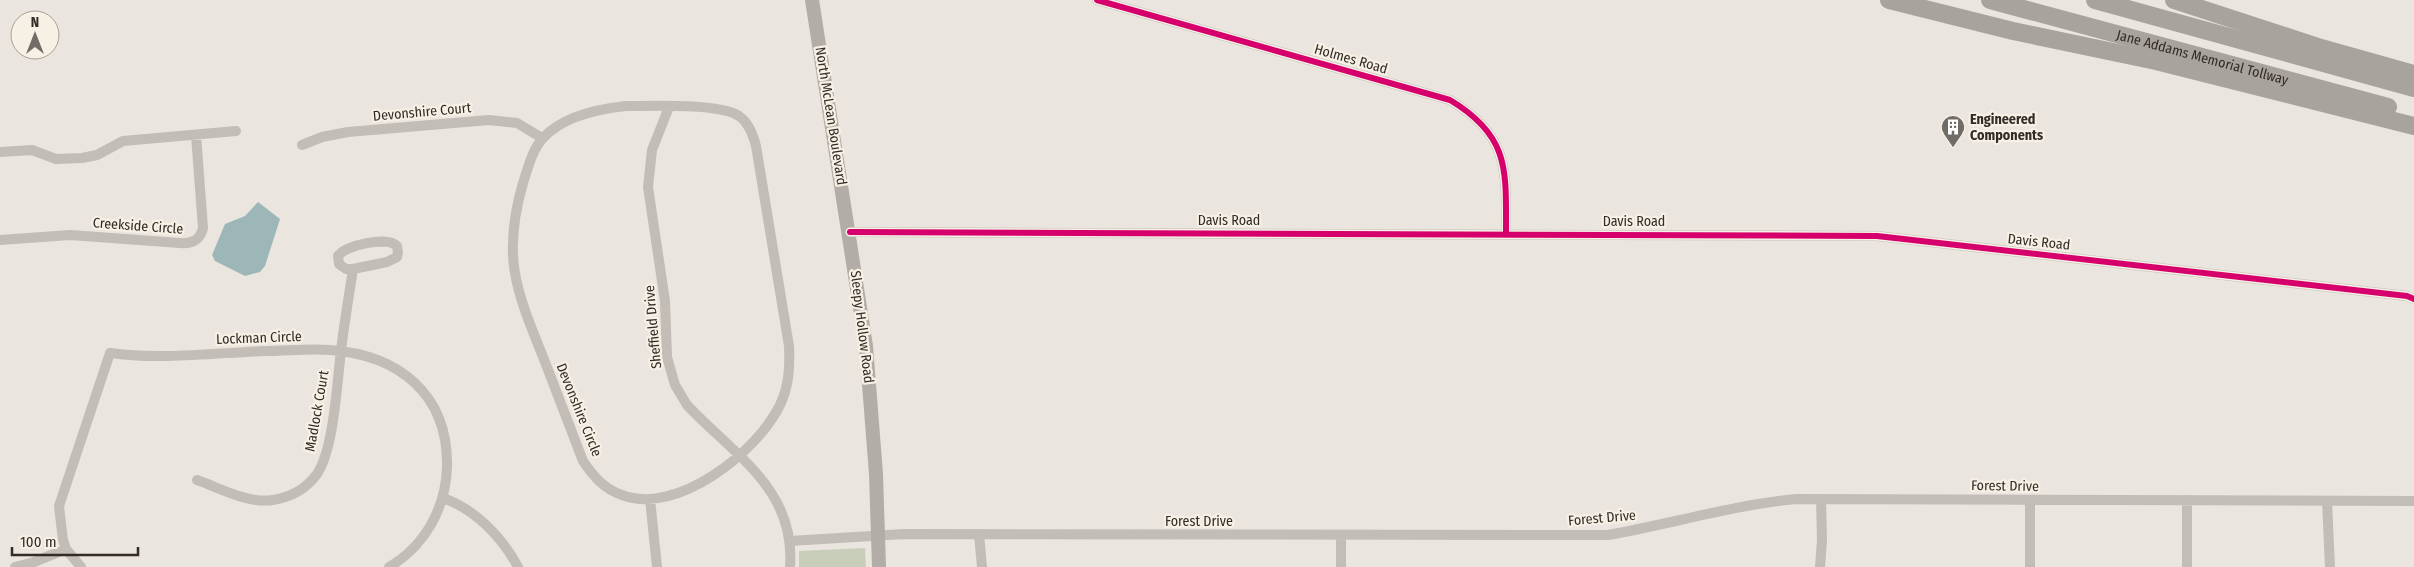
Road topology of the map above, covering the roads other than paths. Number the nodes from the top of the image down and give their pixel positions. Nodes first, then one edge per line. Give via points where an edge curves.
1 (812, 0) edge
2 (1096, 0) edge
3 (1889, 0) edge
4 (1990, 0) edge
5 (2095, 0) edge
6 (2174, 0) edge
7 (2414, 74) edge
8 (2414, 88) edge
9 (669, 107) junction
10 (2414, 114) edge
11 (2414, 126) edge
12 (236, 131) dead end
13 (196, 135) junction
14 (542, 138) junction
15 (302, 145) dead end
16 (0, 152) edge
17 (850, 232) junction
18 (1506, 233) junction
19 (0, 240) edge
20 (353, 269) junction
21 (2414, 300) edge
22 (341, 352) junction
23 (739, 455) junction
24 (197, 480) dead end
25 (443, 498) junction
26 (650, 499) junction
27 (1821, 499) junction
28 (2186, 500) junction
29 (2030, 501) junction
30 (2326, 501) junction
31 (2414, 501) edge
32 (979, 534) junction
33 (1341, 535) junction
34 (877, 536) junction
35 (790, 541) junction
36 (66, 549) junction
37 (15, 567) edge
38 (81, 567) edge
39 (389, 567) edge
40 (518, 567) edge
41 (657, 567) edge
42 (790, 567) edge
43 (878, 567) edge
44 (982, 567) edge
45 (1341, 567) edge
46 (1820, 567) edge
47 (2030, 567) edge
48 (2187, 567) edge
49 (2330, 567) edge

1 - 17 main road, North McLean Boulevard
2 - 18 street, Holmes Road via 1450,100 1477,118 1495,141 1506,177
3 - 11 highway via 2013,31 2156,61
4 - 10 highway, Jane Addams Memorial Tollway
5 - 8 highway, Jane Addams Memorial Tollway
6 - 7 highway via 2321,48
9 - 14 street, Devonshire Circle via 626,106 597,110 566,122
9 - 23 street, Sheffield Drive via 652,150 648,178 665,301 667,357 675,385 687,405
9 - 23 street, Devonshire Circle via 710,108 738,116 751,130 756,146 788,330 790,365 785,392 774,415
12 - 13 street
13 - 16 street via 123,141 97,155 82,158 56,159 32,150
13 - 19 street, Creekside Circle via 203,228 192,242 70,235
14 - 15 street, Devonshire Court via 516,123 489,120 348,132
14 - 26 street, Devonshire Circle via 528,168 515,211 512,244 517,290 583,461 600,483 612,491 631,498
17 - 18 street, Davis Road
17 - 34 main road, Sleepy Hollow Road via 873,422
18 - 21 street, Davis Road via 1877,236 2407,296
20 - 20 street via 392,260 398,253 396,246 382,241 346,249 338,256 339,264
20 - 22 street, Madlock Court
22 - 24 street, Madlock Court via 325,456 307,486 292,496 256,500
22 - 25 street, Lockman Circle via 389,364 421,387 438,417 445,440 447,471
22 - 36 street, Lockman Circle via 110,353 60,497 59,521
23 - 26 street, Devonshire Circle via 702,482
23 - 35 street, Sheffield Drive via 775,497
25 - 39 street, Lockman Circle via 434,520 420,540
25 - 40 street via 458,504 483,523 507,548
26 - 41 street
27 - 29 street, Forest Drive
27 - 33 street, Forest Drive via 1749,505 1608,534
27 - 46 street
28 - 29 street, Forest Drive
28 - 30 street, Forest Drive
28 - 48 street
29 - 47 street
30 - 31 street, Forest Drive
30 - 49 street
32 - 33 street, Forest Drive
32 - 34 street, Forest Drive
32 - 44 street
33 - 45 street
34 - 35 street, Forest Drive
34 - 43 main road
35 - 42 street, Sheffield Drive
36 - 37 street
36 - 38 street, Lockman Circle

